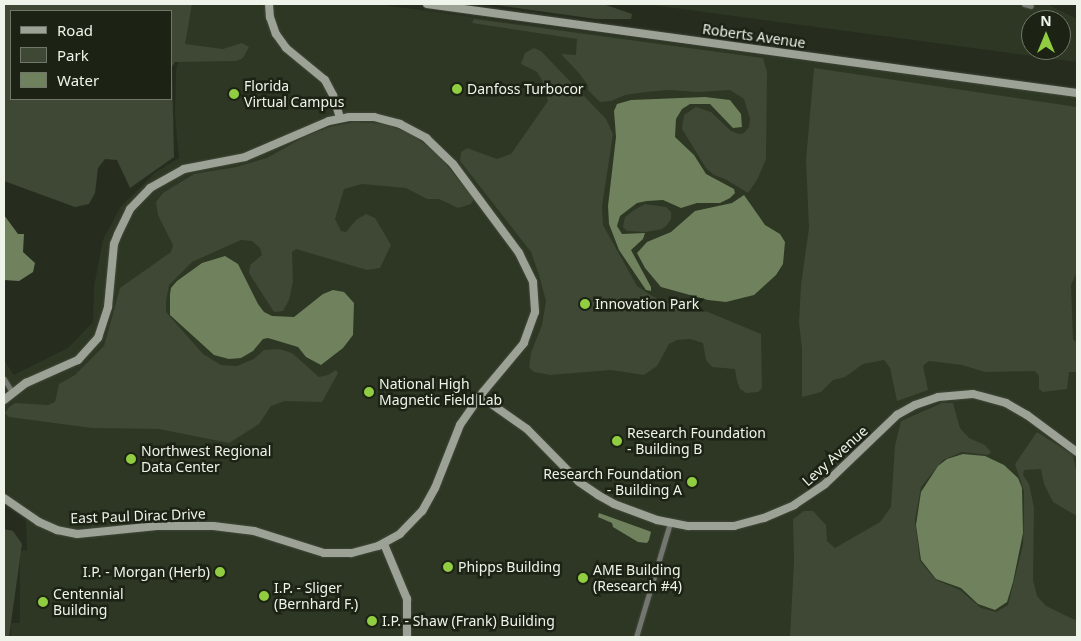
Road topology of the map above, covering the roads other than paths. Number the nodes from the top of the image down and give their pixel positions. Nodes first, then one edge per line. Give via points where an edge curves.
1 (269, 4) edge
2 (427, 4) edge
3 (1024, 4) edge
4 (1030, 6) dead end
5 (1077, 94) edge
6 (340, 118) junction
7 (4, 379) edge
8 (12, 392) junction
9 (480, 396) junction
10 (4, 400) edge
11 (1077, 452) edge
12 (4, 498) edge
13 (670, 523) junction
14 (384, 544) junction
15 (407, 637) edge
16 (636, 637) edge

1 - 6 street via 276,34 286,48 324,80
2 - 5 street, Roberts Avenue
3 - 4 street
6 - 8 street, East Paul Dirac Drive via 245,157 184,169 150,188 130,209 114,244 108,306 98,338 78,360
6 - 9 street, East Paul Dirac Drive via 362,116 383,119 426,138 453,164 527,266 536,304 530,330 516,354
7 - 8 street
8 - 10 street, East Paul Dirac Drive
9 - 13 street, Levy Avenue via 527,429 593,492 629,510
9 - 14 street, East Paul Dirac Drive via 460,425 435,488 422,510 400,534
11 - 13 street, Levy Avenue via 1006,403 983,396 949,395 927,400 904,411 825,484 806,499 779,513 749,523 720,527
12 - 14 street, East Paul Dirac Drive via 39,522 77,534 204,525 254,531 324,552 351,553
13 - 16 street
14 - 15 street via 407,599

